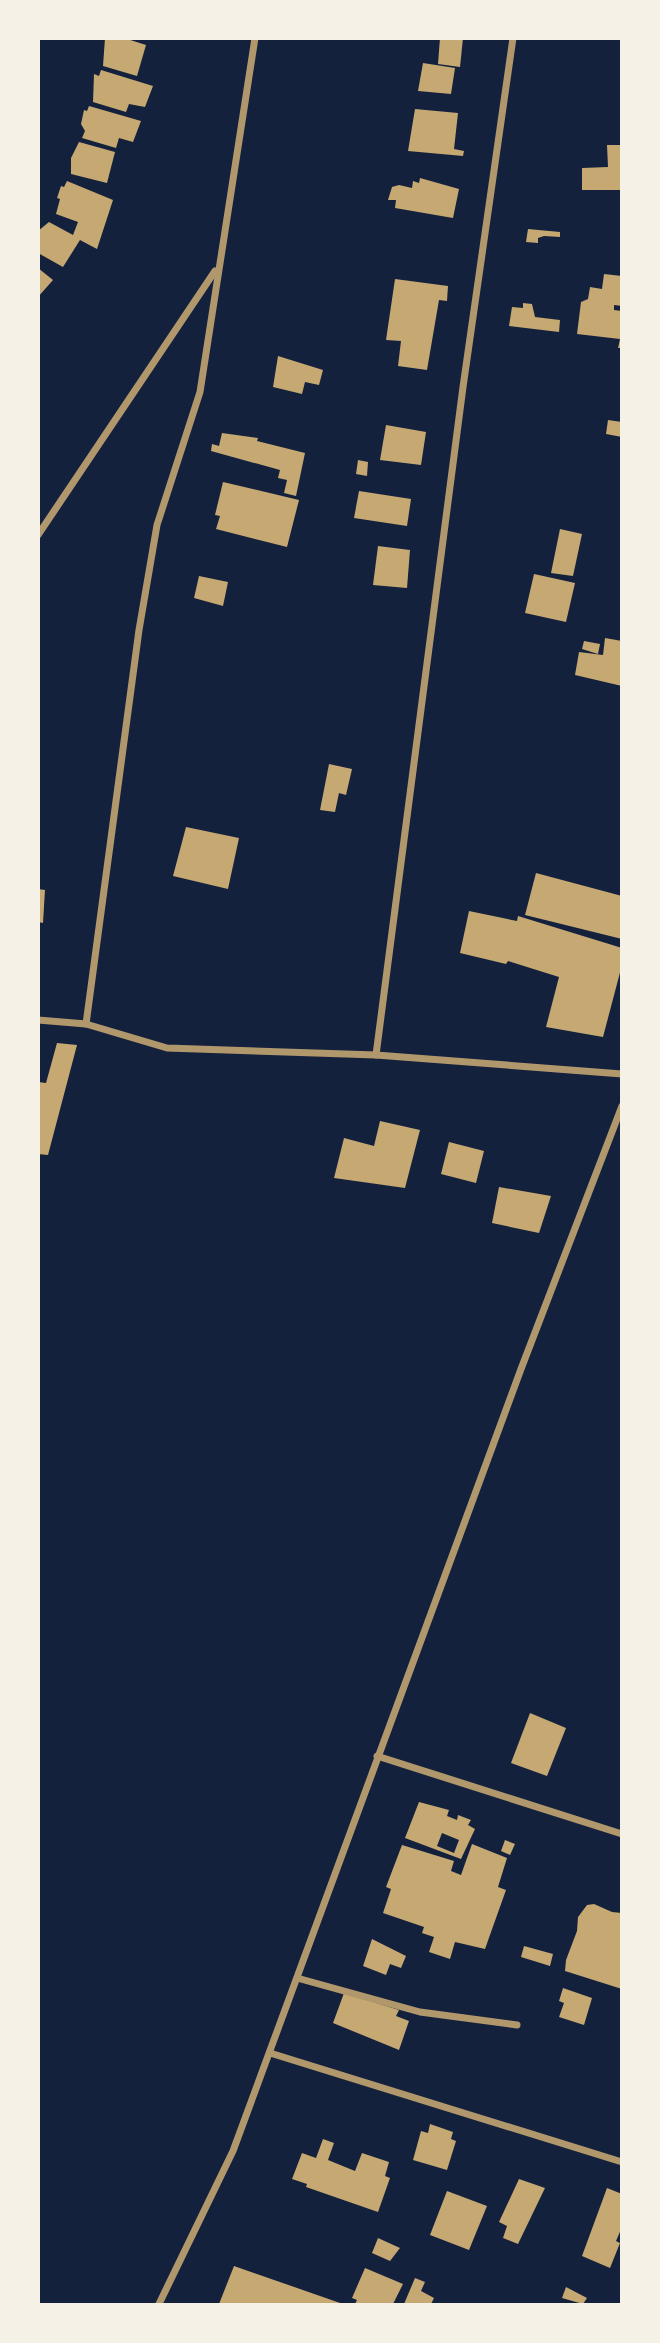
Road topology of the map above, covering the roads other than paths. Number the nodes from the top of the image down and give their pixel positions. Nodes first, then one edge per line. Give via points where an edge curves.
1 (255, 38) edge
2 (513, 38) edge
3 (217, 267) junction
4 (38, 535) edge
5 (38, 1020) edge
6 (86, 1024) junction
7 (376, 1055) junction
8 (621, 1074) edge
9 (621, 1106) edge
10 (377, 1756) junction
11 (621, 1834) edge
12 (297, 1978) junction
13 (517, 2025) dead end
14 (270, 2053) junction
15 (621, 2162) edge
16 (159, 2305) edge

1 - 3 street
2 - 7 street
3 - 4 street
3 - 6 street via 200,392 157,525
5 - 6 street
6 - 7 street via 167,1048
7 - 8 street
9 - 10 street
10 - 11 street
10 - 12 street
12 - 13 street via 420,2012
12 - 14 street
14 - 15 street
14 - 16 street via 233,2151

